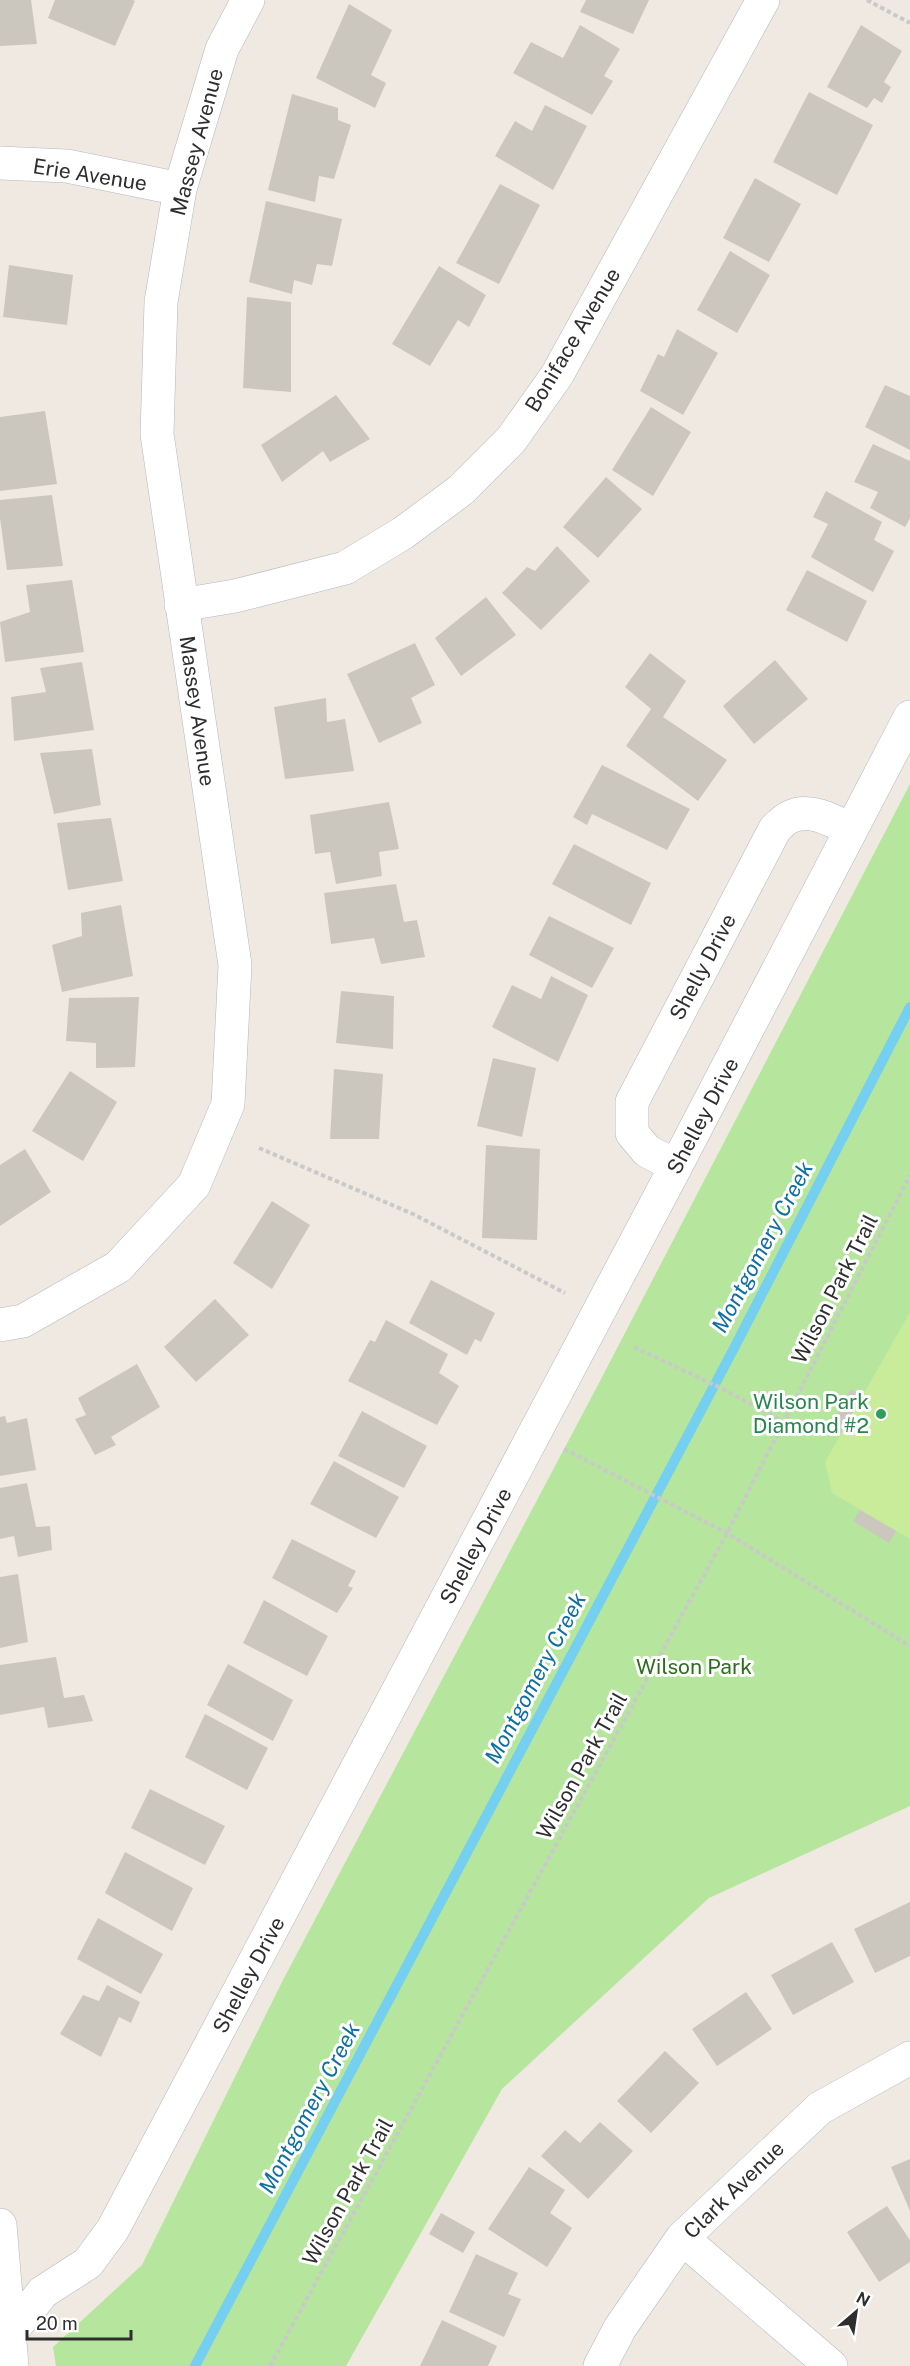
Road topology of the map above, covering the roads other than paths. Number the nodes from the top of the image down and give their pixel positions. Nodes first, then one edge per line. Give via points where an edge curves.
1 (248, 0) edge
2 (763, 0) edge
3 (0, 163) edge
4 (180, 189) junction
5 (181, 605) junction
6 (910, 717) edge
7 (851, 830) junction
8 (676, 1166) junction
9 (0, 1325) edge
10 (910, 2058) edge
11 (0, 2225) edge
12 (682, 2238) junction
13 (7, 2347) edge
14 (600, 2366) edge
15 (831, 2366) edge

1 - 4 street, Massey Avenue via 222,49
2 - 5 street, Boniface Avenue via 557,375 511,440 461,490 403,533 345,568 235,596
3 - 4 street, Erie Avenue via 68,166
4 - 5 street, Massey Avenue via 161,302 157,434
5 - 9 street, Massey Avenue via 235,965 228,1104 194,1185 118,1267 23,1320
6 - 7 street, Shelley Drive
7 - 8 street, Shelley Drive
7 - 8 street, Shelly Drive via 807,813 790,817 775,829 632,1102 632,1133 647,1150
8 - 13 street, Shelley Drive via 113,2229 88,2263 44,2292
10 - 12 street, Clark Avenue via 820,2108
11 - 13 street
12 - 14 street, Clark Avenue via 620,2328
12 - 15 street

